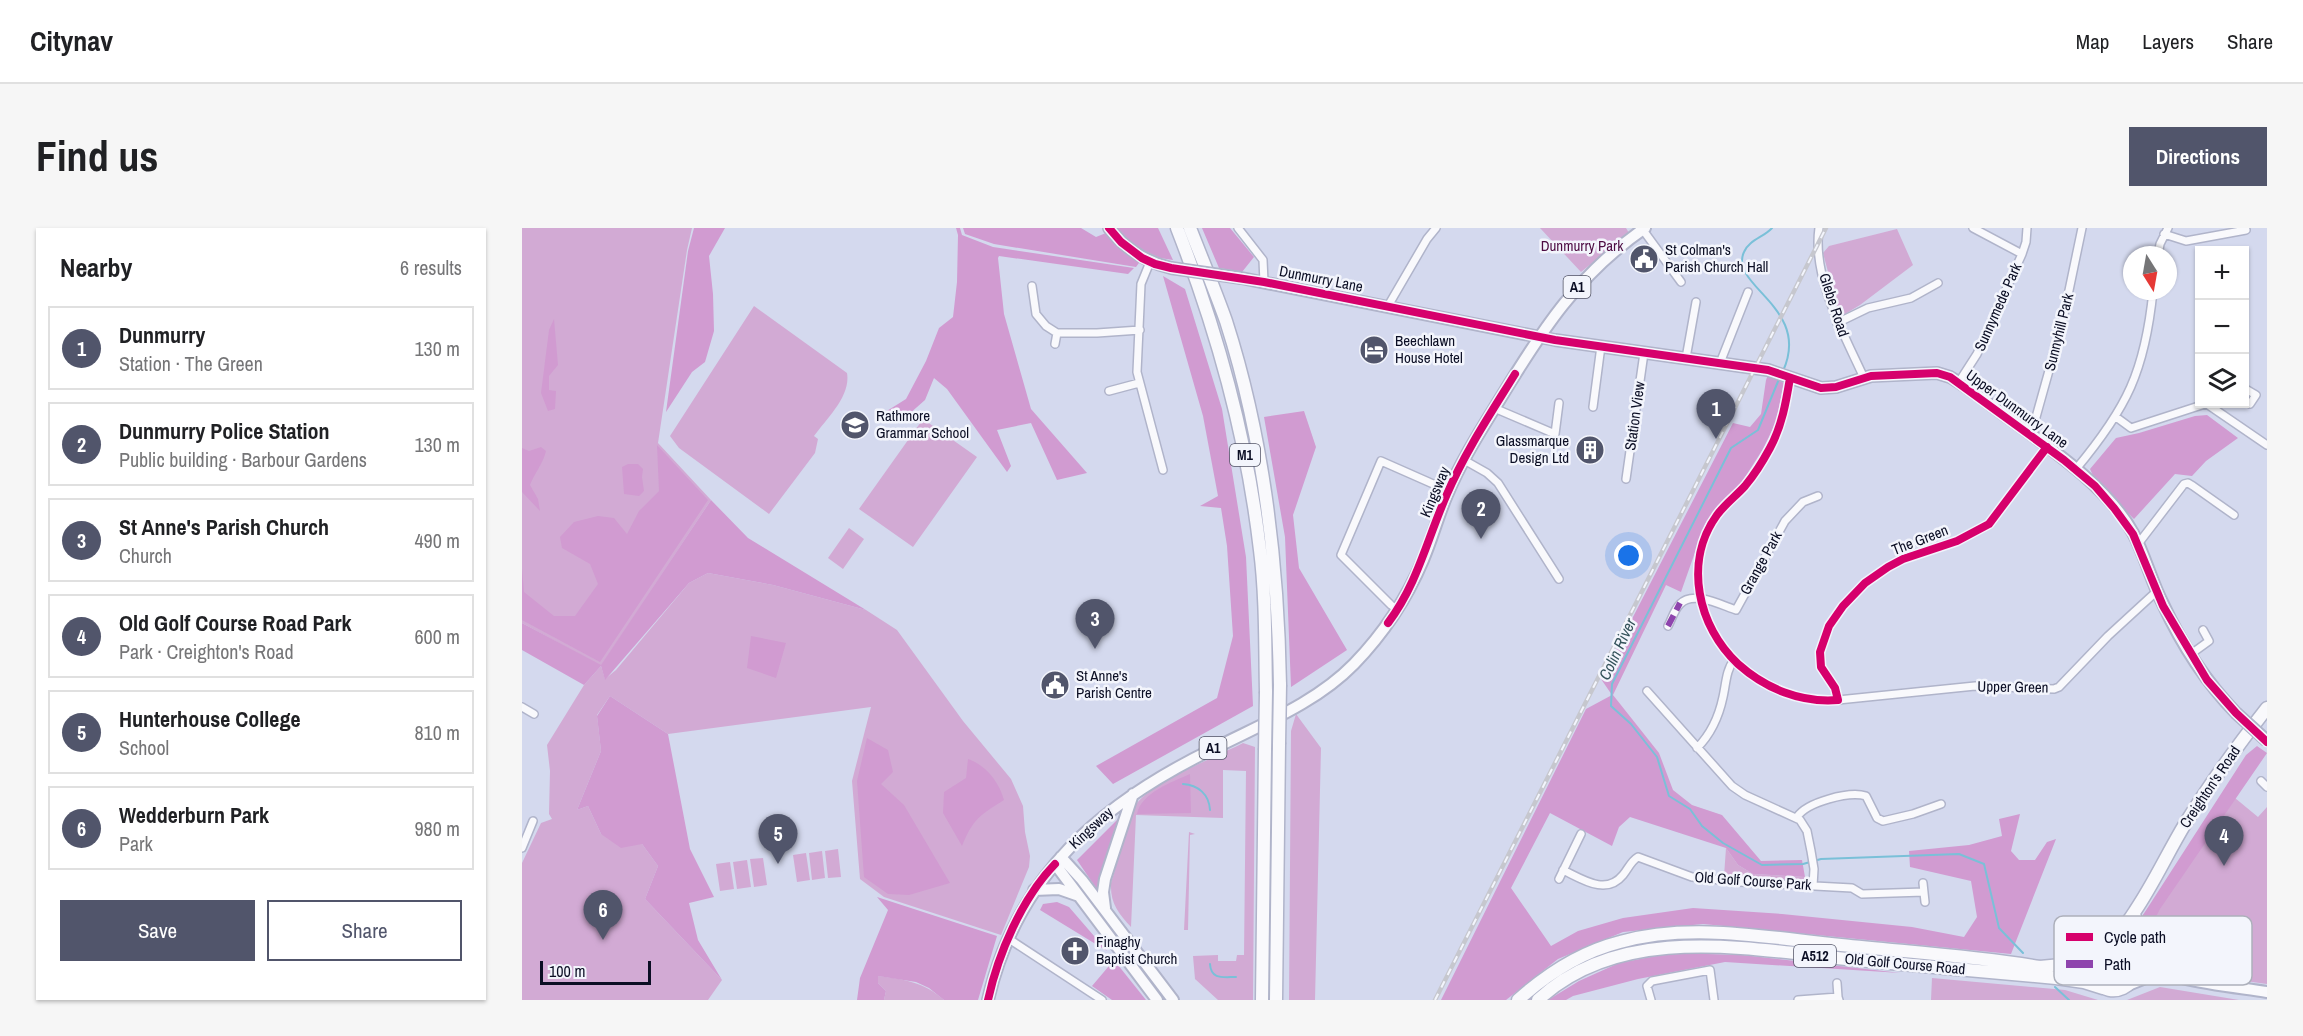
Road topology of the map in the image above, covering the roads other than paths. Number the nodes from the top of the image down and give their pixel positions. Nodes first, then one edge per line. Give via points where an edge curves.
1 (1109, 228) edge
2 (1177, 228) edge
3 (1190, 228) edge
4 (1238, 228) edge
5 (1436, 228) edge
6 (1819, 228) edge
7 (1973, 228) edge
8 (2027, 228) edge
9 (2082, 228) edge
10 (1638, 230) edge
11 (2246, 230) dead end
12 (2166, 231) edge
13 (2161, 246) edge
14 (2022, 254) junction
15 (1150, 262) junction
16 (1264, 282) junction
17 (1681, 282) dead end
18 (1938, 283) dead end
19 (1032, 286) dead end
20 (1748, 292) dead end
21 (2152, 300) edge
22 (1696, 302) dead end
23 (1388, 306) junction
24 (1837, 323) junction
25 (1140, 330) junction
26 (1057, 333) junction
27 (1539, 337) junction
28 (1055, 344) dead end
29 (1601, 346) junction
30 (1644, 352) junction
31 (1686, 358) junction
32 (1720, 363) junction
33 (1789, 377) junction
34 (1864, 378) junction
35 (1959, 382) junction
36 (1139, 383) junction
37 (1109, 391) dead end
38 (2249, 391) edge
39 (1559, 403) dead end
40 (2250, 404) dead end
41 (1593, 407) dead end
42 (1494, 408) junction
43 (2195, 408) edge
44 (2212, 408) edge
45 (2116, 417) junction
46 (2031, 435) junction
47 (2267, 445) edge
48 (2047, 447) junction
49 (1464, 460) junction
50 (2076, 469) junction
51 (1163, 470) dead end
52 (1626, 479) dead end
53 (1449, 491) junction
54 (1818, 496) dead end
55 (2234, 515) dead end
56 (2138, 544) junction
57 (1559, 579) dead end
58 (2157, 591) junction
59 (1700, 599) junction
60 (1398, 610) junction
61 (1668, 626) dead end
62 (2203, 630) dead end
63 (2191, 654) junction
64 (1734, 660) junction
65 (1647, 691) dead end
66 (1838, 700) junction
67 (522, 707) edge
68 (2267, 708) edge
69 (534, 714) dead end
70 (2267, 742) edge
71 (1697, 748) junction
72 (2261, 781) dead end
73 (2267, 787) edge
74 (1133, 794) junction
75 (1941, 804) dead end
76 (1797, 817) junction
77 (532, 821) dead end
78 (1581, 834) dead end
79 (522, 848) edge
80 (1058, 860) junction
81 (1563, 870) junction
82 (1559, 879) dead end
83 (1923, 883) dead end
84 (1813, 886) junction
85 (1034, 890) junction
86 (1924, 892) junction
87 (1082, 898) junction
88 (1924, 902) dead end
89 (2142, 902) junction
90 (1105, 911) junction
91 (2131, 916) edge
92 (2136, 916) edge
93 (1009, 939) junction
94 (2054, 960) edge
95 (2054, 978) edge
96 (1838, 983) dead end
97 (2094, 985) edge
98 (2098, 985) edge
99 (2129, 985) edge
100 (2226, 985) edge
101 (2124, 987) joint
102 (2103, 988) junction
103 (2267, 992) edge
104 (1839, 998) edge
105 (988, 1000) edge
106 (1102, 1000) edge
107 (1157, 1000) edge
108 (1173, 1000) edge
109 (1262, 1000) edge
110 (1276, 1000) edge
111 (1518, 1000) edge
112 (1538, 1000) edge
113 (1651, 1000) edge
114 (1714, 1000) edge
115 (1798, 1000) edge

1 - 15 street, Dunmurry Lane via 1127,247
2 - 109 highway, M1, bridge via 1210,315 1239,423 1260,551 1266,692
3 - 110 highway, M1, bridge via 1232,343 1262,470 1274,549 1280,685
4 - 16 street via 1263,261
5 - 23 street
6 - 24 street, Glebe Road via 1820,262
7 - 14 street
8 - 14 street, Sunnymede Park
9 - 46 street, Sunnyhill Park via 2062,324
10 - 17 street
10 - 27 street, Kingsway / A1 via 1580,283
11 - 12 street via 2186,241
12 - 13 street
14 - 35 street, Sunnymede Park via 1977,354
15 - 16 street, Dunmurry Lane, bridge
15 - 25 street via 1141,284
16 - 23 street, Dunmurry Lane
18 - 24 street via 1911,298 1868,308
19 - 26 street via 1036,314
20 - 32 street
21 - 45 street via 2144,351
22 - 31 street
23 - 27 street, Dunmurry Lane
24 - 34 street, Glebe Road
25 - 26 street
25 - 36 street
26 - 28 street
27 - 29 street, Upper Dunmurry Lane
27 - 42 street, Kingsway / A1
29 - 30 street, Upper Dunmurry Lane
29 - 41 street
30 - 31 street, Upper Dunmurry Lane
30 - 52 street, Station View
31 - 32 street, Upper Dunmurry Lane
32 - 33 street, Upper Dunmurry Lane
33 - 34 street, Upper Dunmurry Lane via 1828,388
33 - 59 street via 1782,420 1771,446 1705,536 1699,562
34 - 35 street, Upper Dunmurry Lane via 1937,373
35 - 46 street, Upper Dunmurry Lane
36 - 37 street
36 - 51 street
38 - 40 street via 2256,395
39 - 42 street via 1555,434
42 - 49 street, Kingsway / A1
43 - 45 street via 2132,428
44 - 47 street
45 - 50 street
46 - 48 street, Upper Dunmurry Lane
48 - 50 street, Upper Dunmurry Lane
48 - 66 street, The Green via 1989,524 1958,541 1888,567 1843,606 1829,626 1820,652 1821,667
49 - 53 street, Kingsway / A1
49 - 57 street via 1498,483
50 - 56 street, Upper Dunmurry Lane via 2114,508
53 - 60 street, Kingsway / A1 via 1422,562
53 - 60 street via 1381,461 1341,555
54 - 59 street, Grange Park via 1803,502 1785,521 1736,610
55 - 56 street via 2193,486 2184,484
56 - 58 street, Upper Dunmurry Lane
58 - 63 street, Upper Dunmurry Lane
58 - 66 street, Upper Green via 2054,689 1976,686
59 - 61 street via 1680,603
59 - 64 street via 1714,636
60 - 74 street, Kingsway / A1 via 1370,647 1332,683 1295,707 1177,766
62 - 63 street via 2210,643
63 - 70 street, Upper Dunmurry Lane, bridge via 2207,680
64 - 66 street via 1778,690 1814,700
64 - 71 street via 1715,724
65 - 71 street
67 - 69 street
68 - 89 highway, Creighton's Road / A512 via 2185,823
71 - 76 street via 1745,795
72 - 73 street
74 - 80 street, Kingsway / A1 via 1108,812
74 - 90 street via 1105,879
75 - 76 street via 1883,821 1877,818 1866,796 1858,795 1811,804
76 - 84 street via 1807,831
77 - 79 street
78 - 81 street
80 - 85 street, A1
80 - 87 street
80 - 90 street via 1076,872
81 - 82 street
81 - 84 street, Old Golf Course Park via 1589,883 1607,885 1617,881 1638,857 1692,877
83 - 86 street
84 - 86 street, Old Golf Course Park via 1852,888 1862,894
85 - 87 street via 1059,889
85 - 93 street, A1
86 - 88 street
87 - 107 street
89 - 91 highway, Creighton's Road / A512
89 - 92 highway, Creighton's Road / A512
90 - 108 street
93 - 105 street, A1
93 - 106 street
94 - 111 highway, Old Golf Course Road / A512 via 2018,963 1724,934 1666,934 1621,941 1585,954 1549,975
95 - 112 highway, Old Golf Course Road / A512 via 1692,946 1608,959 1573,975
96 - 104 street
97 - 102 highway, Old Golf Course Road / A512
98 - 102 highway
99 - 101 street
100 - 103 street
101 - 102 highway, A512
104 - 115 street
113 - 114 street via 1647,986 1652,981 1710,970

